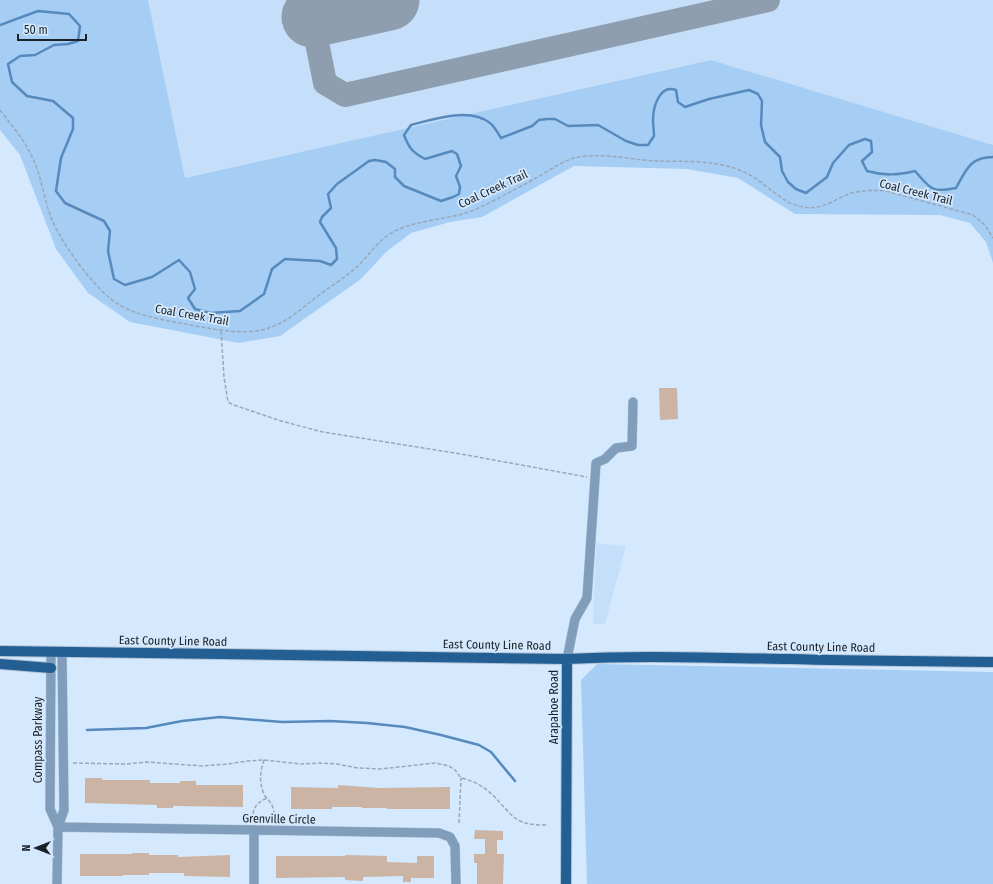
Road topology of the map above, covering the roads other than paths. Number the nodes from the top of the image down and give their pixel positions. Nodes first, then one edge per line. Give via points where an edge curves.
1 (633, 402) dead end
2 (0, 652) edge
3 (51, 652) junction
4 (62, 652) junction
5 (567, 659) junction
6 (993, 662) edge
7 (0, 664) edge
8 (50, 668) junction
9 (58, 827) junction
10 (254, 830) junction
11 (57, 884) edge
12 (254, 884) edge
13 (456, 884) edge
14 (566, 884) edge

1 - 5 street, Arapahoe Road via 632,446 616,448 605,459 596,463 587,598 575,619
2 - 3 main road, East County Line Road
3 - 4 main road, East County Line Road
3 - 8 street, Compass Parkway
4 - 5 main road, East County Line Road
4 - 9 street, Compass Parkway via 64,810
5 - 6 main road, East County Line Road via 621,656
5 - 14 main road, Arapahoe Road
7 - 8 main road
8 - 9 street, Compass Parkway via 50,810
9 - 10 street, Grenville Circle
9 - 11 street, Compass Parkway
10 - 12 street
10 - 13 street, Grenville Circle via 439,833 450,837 455,846

